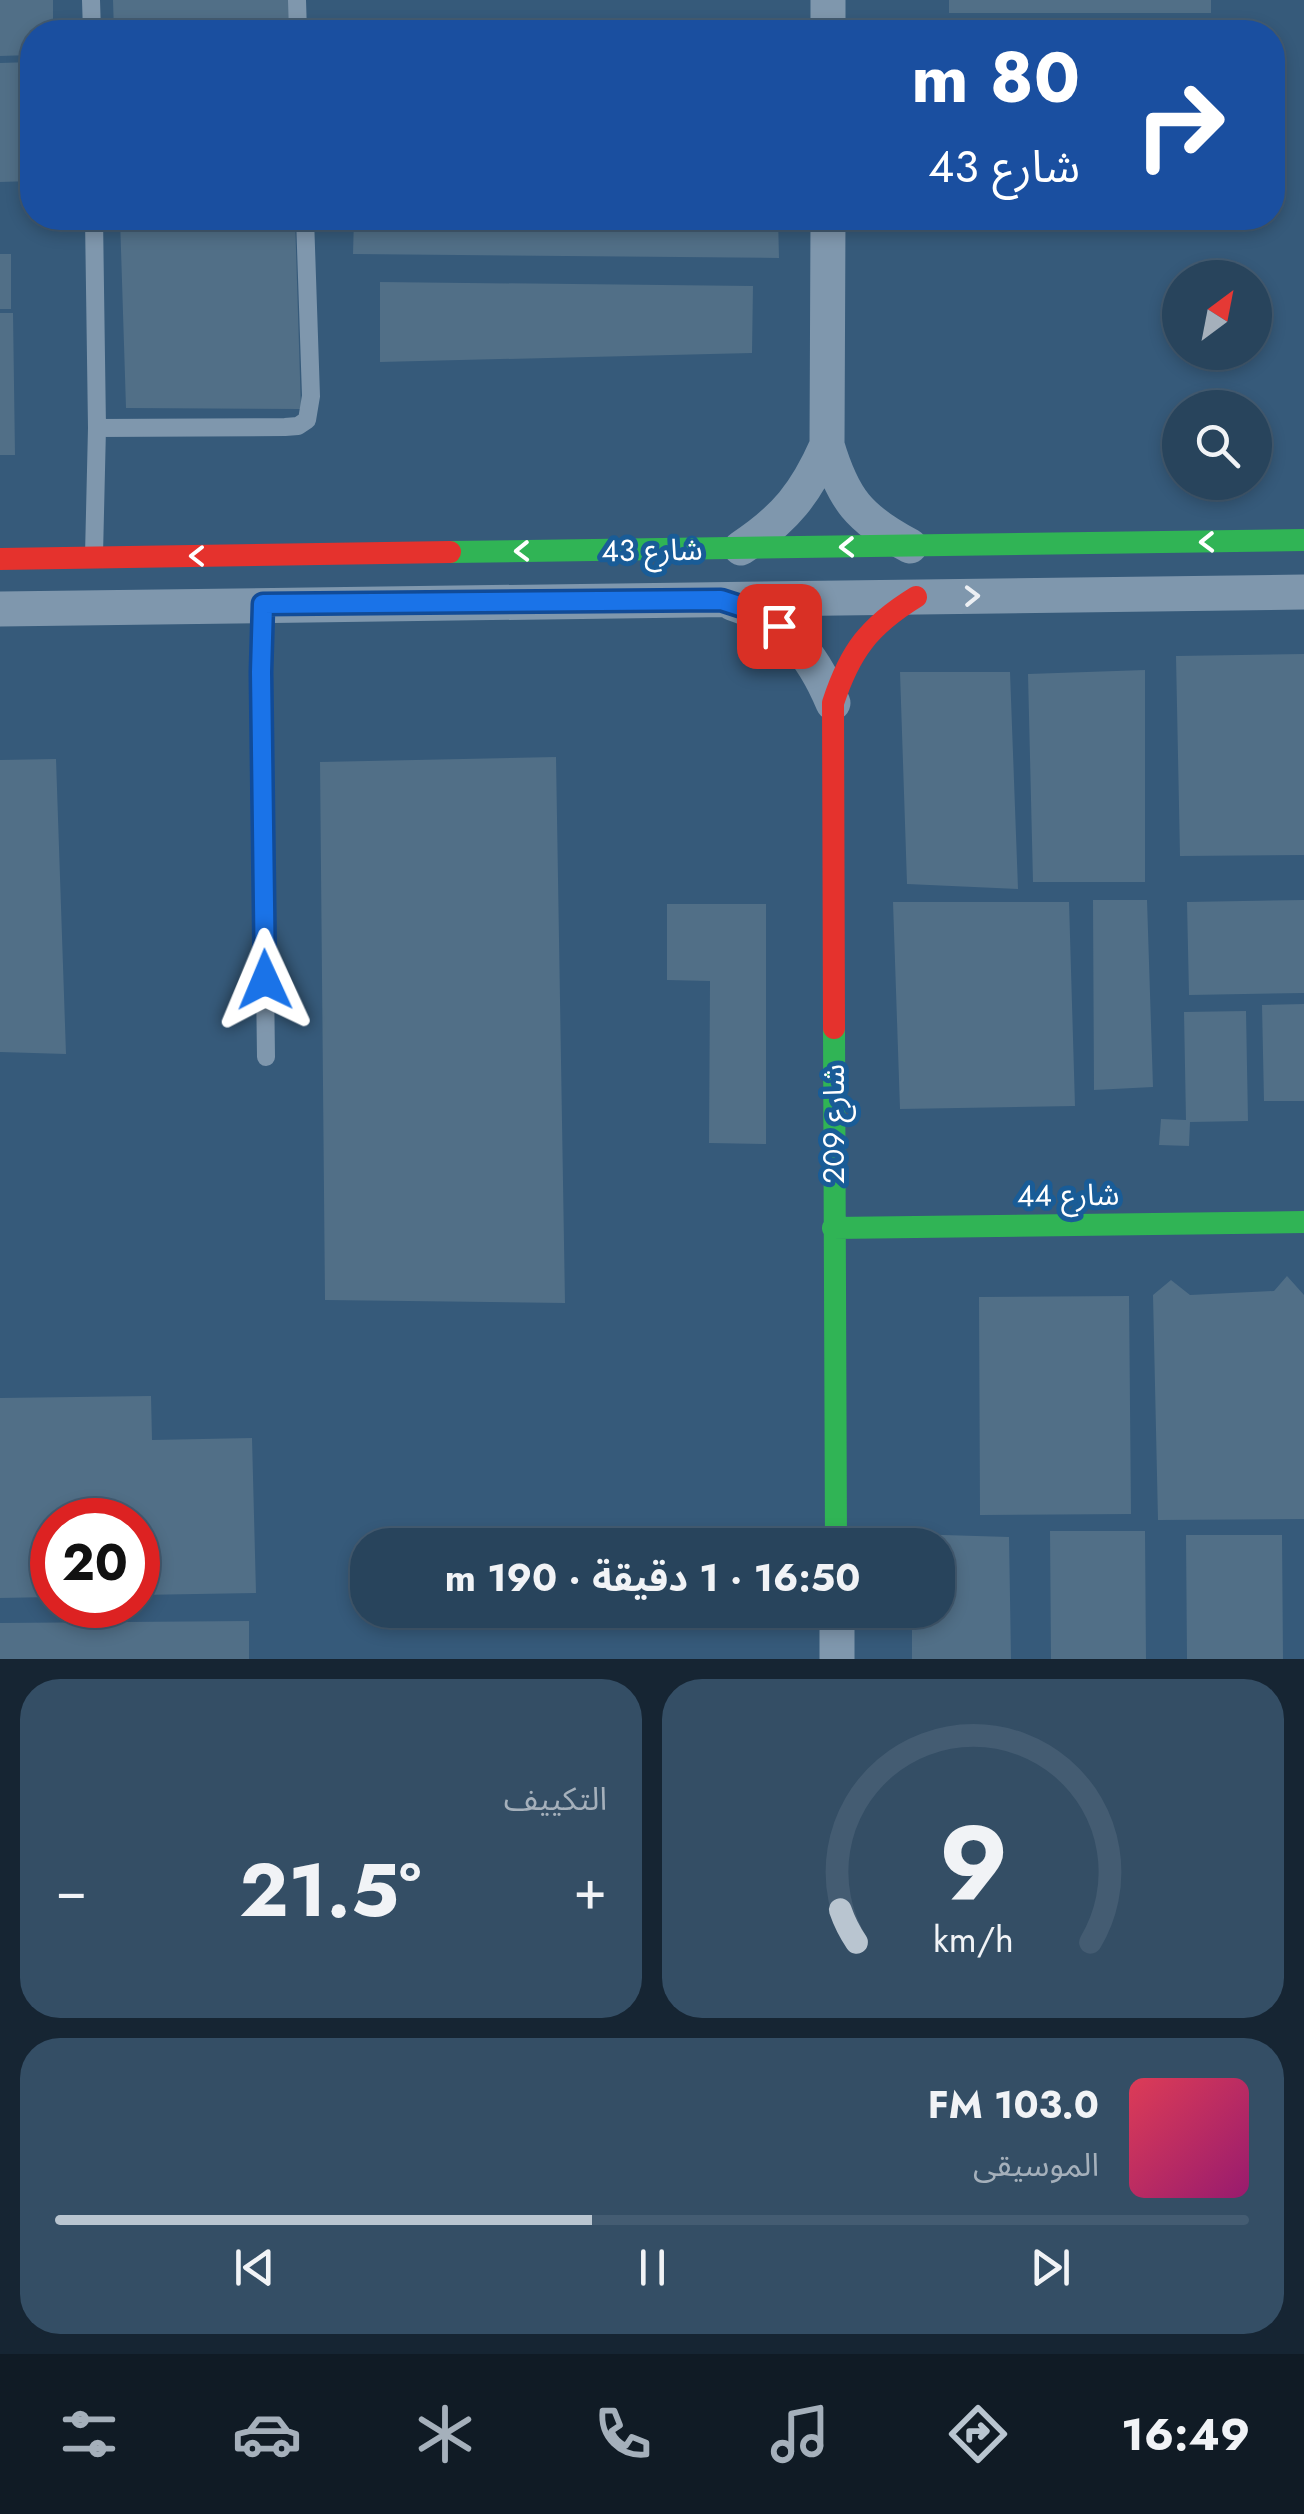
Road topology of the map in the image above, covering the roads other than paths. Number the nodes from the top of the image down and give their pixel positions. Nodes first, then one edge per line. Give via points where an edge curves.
1 (94, 230) edge
2 (304, 230) edge
3 (828, 230) edge
4 (97, 428) junction
5 (827, 444) junction
6 (1304, 540) edge
7 (910, 546) junction
8 (741, 548) junction
9 (94, 556) junction
10 (0, 558) edge
11 (1304, 592) edge
12 (916, 597) junction
13 (721, 600) junction
14 (263, 604) junction
15 (0, 609) edge
16 (833, 703) junction
17 (266, 1057) dead end
18 (1304, 1222) edge
19 (834, 1228) junction
20 (836, 1528) edge
21 (836, 1628) edge
22 (837, 1659) edge

1 - 4 lane
2 - 4 lane via 307,420 285,427
3 - 5 street
4 - 9 lane
5 - 7 street via 855,506
5 - 8 street via 794,505
6 -> 7 street, شارع 43
7 -> 8 street, شارع 43
8 -> 9 street, شارع 43
9 - 10 street, شارع 43
12 -> 11 street, شارع 43
12 - 13 street, شارع 43
12 - 16 street, شارع 209 via 861,639
13 - 14 street, شارع 43
13 - 16 street, شارع 209 via 779,626 821,674
14 - 15 street, شارع 43
14 - 17 lane
16 - 19 street, شارع 209
18 - 19 street, شارع 44
19 - 20 street, شارع 209
21 - 22 street

